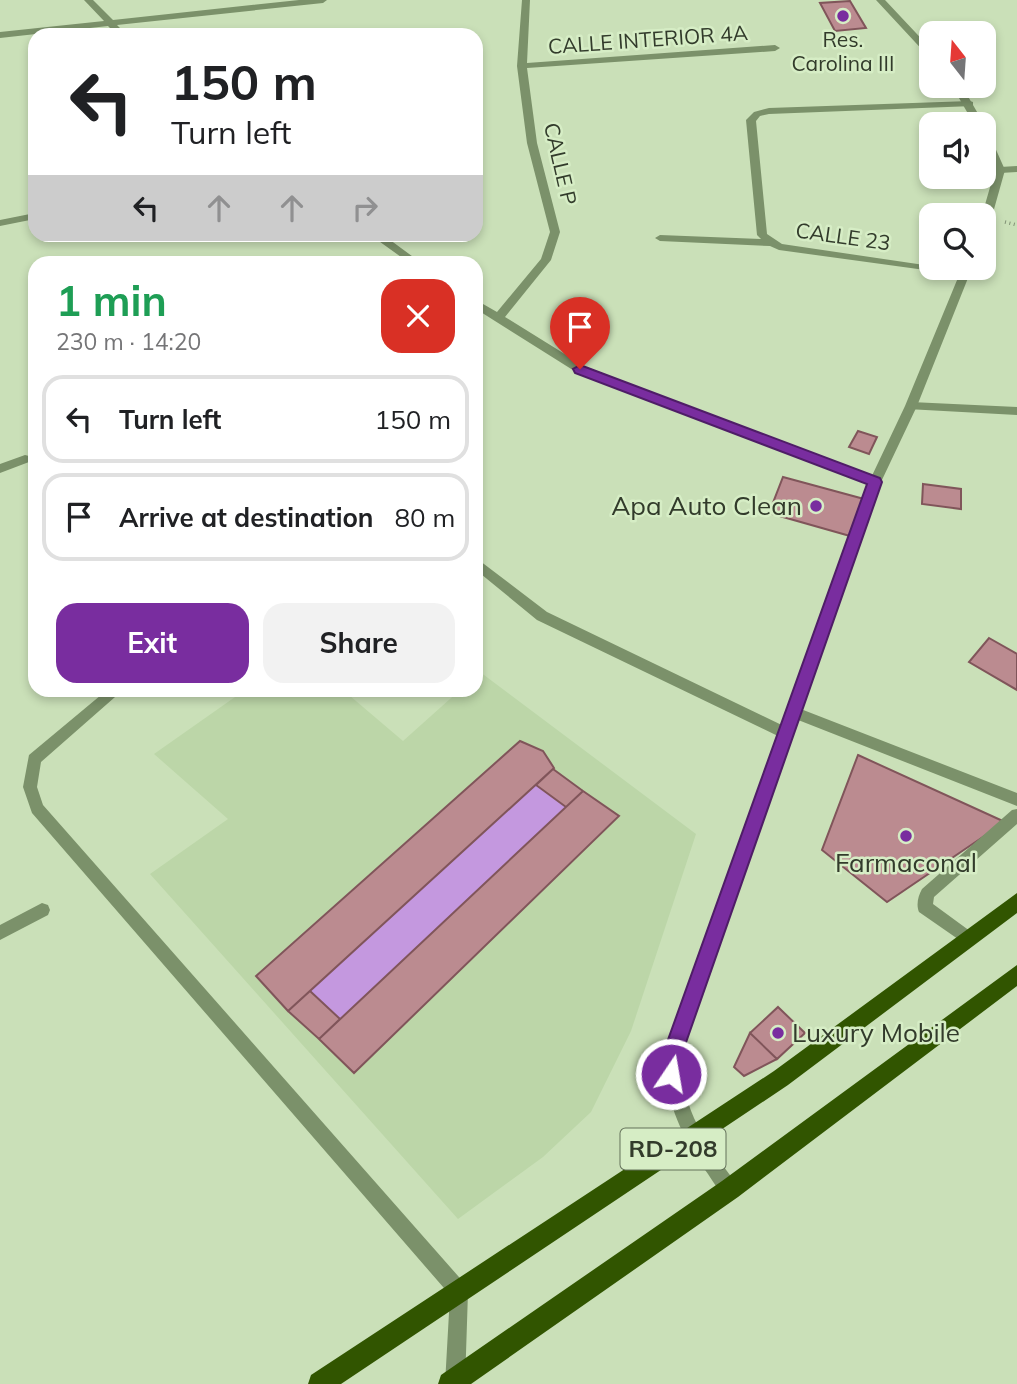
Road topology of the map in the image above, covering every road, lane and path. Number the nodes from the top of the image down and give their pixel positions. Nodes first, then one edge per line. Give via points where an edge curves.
1 (88, 0) edge
2 (323, 0) edge
3 (526, 0) edge
4 (880, 0) edge
5 (109, 23) junction
6 (67, 28) edge
7 (114, 28) edge
8 (28, 33) edge
9 (0, 36) edge
10 (919, 41) edge
11 (775, 48) dead end
12 (522, 66) junction
13 (966, 98) edge
14 (970, 104) junction
15 (974, 112) edge
16 (996, 161) edge
17 (1017, 169) edge
18 (1000, 170) junction
19 (991, 203) edge
20 (28, 217) edge
21 (0, 223) edge
22 (660, 238) dead end
23 (386, 242) edge
24 (768, 243) junction
25 (406, 256) edge
26 (919, 265) edge
27 (962, 280) edge
28 (483, 309) edge
29 (498, 319) junction
30 (911, 406) junction
31 (1017, 411) edge
32 (25, 459) dead end
33 (0, 469) edge
34 (875, 482) junction
35 (483, 568) edge
36 (109, 697) edge
37 (793, 712) junction
38 (785, 733) junction
39 (1017, 800) edge
40 (1017, 814) edge
41 (1017, 902) edge
42 (42, 910) dead end
43 (0, 933) edge
44 (968, 939) junction
45 (1017, 974) edge
46 (691, 1138) junction
47 (730, 1189) junction
48 (458, 1292) junction
49 (454, 1383) edge
50 (320, 1384) edge

1 - 5 street
2 - 5 street
3 - 12 street, CALLE P
4 - 10 street
5 - 6 street
5 - 7 street
8 - 9 street
11 - 12 street, CALLE INTERIOR 4A
12 - 29 street, CALLE P via 532,143 555,232 547,260
13 - 14 street
14 - 15 street
14 - 24 street, CALLE 23 via 757,114 751,120 762,235
16 - 18 street
17 - 18 street
18 - 19 street
20 - 21 street
22 - 24 street
23 - 25 street
24 - 26 street, CALLE 23
27 - 30 street
28 - 29 street
29 - 34 street via 580,369
30 - 31 street
30 - 34 street
32 - 33 street
34 - 37 street
35 - 38 street via 542,615
36 - 48 street via 34,759 30,787 37,808
37 - 38 street
37 - 39 street
38 - 46 street via 674,1051 671,1074
40 - 44 street via 927,894 925,907
41 - 44 main road, RD-208
42 - 43 street
44 - 46 main road, RD-208 via 781,1078
45 - 47 main road, RD-208
46 - 47 street
46 - 48 main road, RD-208
47 - 49 main road, RD-208
48 - 49 street
48 - 50 main road, RD-208

